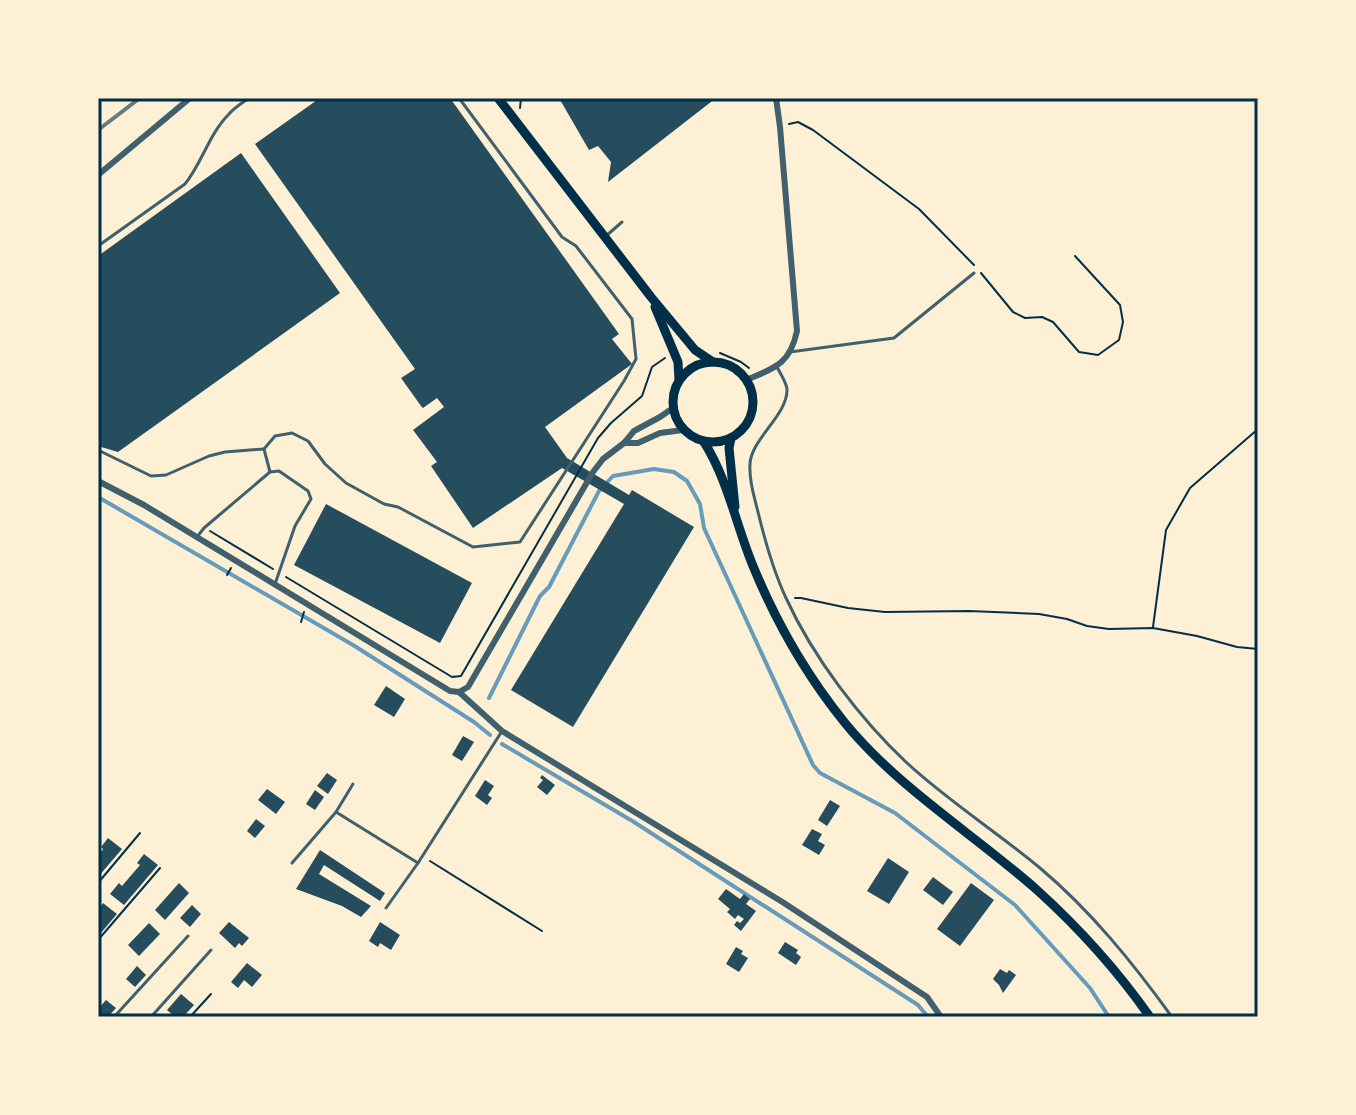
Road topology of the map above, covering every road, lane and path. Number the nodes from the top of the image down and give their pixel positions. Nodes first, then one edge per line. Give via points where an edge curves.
1 (190, 98) edge
2 (249, 98) edge
3 (459, 98) edge
4 (498, 98) edge
5 (512, 98) edge
6 (521, 98) edge
7 (776, 98) edge
8 (780, 127) junction
9 (98, 175) edge
10 (622, 222) dead end
11 (606, 236) junction
12 (98, 246) edge
13 (1075, 256) dead end
14 (974, 273) dead end
15 (651, 297) junction
16 (790, 352) junction
17 (714, 357) junction
18 (777, 367) junction
19 (749, 375) junction
20 (679, 380) junction
21 (673, 408) junction
22 (1258, 429) edge
23 (683, 430) junction
24 (731, 438) junction
25 (704, 442) junction
26 (624, 443) junction
27 (264, 449) junction
28 (98, 450) edge
29 (270, 472) junction
30 (98, 481) edge
31 (736, 518) junction
32 (197, 537) junction
33 (230, 569) dead end
34 (227, 575) dead end
35 (275, 584) junction
36 (786, 599) junction
37 (304, 612) dead end
38 (301, 622) dead end
39 (1153, 628) junction
40 (1258, 649) edge
41 (459, 692) junction
42 (502, 731) junction
43 (353, 784) dead end
44 (336, 812) junction
45 (140, 833) dead end
46 (422, 856) junction
47 (292, 863) dead end
48 (418, 863) junction
49 (160, 868) dead end
50 (98, 883) edge
51 (386, 908) dead end
52 (542, 931) dead end
53 (188, 936) dead end
54 (98, 940) edge
55 (211, 950) dead end
56 (211, 994) dead end
57 (114, 1017) edge
58 (151, 1017) edge
59 (190, 1017) edge
60 (941, 1017) edge
61 (1150, 1017) edge
62 (1172, 1017) edge

1 - 9 street
2 - 12 lane via 217,129 185,184
3 - 27 lane via 562,237 576,246 632,319 636,359 624,381 520,542 473,547 346,483 308,441 292,433 275,436
4 - 11 main road
5 - 6 path via 520,108
7 - 8 street
8 - 13 path via 798,122 813,130 919,209 1013,312 1053,322 1079,352 1098,355 1119,340 1120,305
8 - 16 street via 797,331
10 - 11 lane
11 - 15 main road
14 - 16 lane via 894,338
15 - 17 main road via 695,350
15 - 20 main road via 678,362
16 - 18 street
17 - 19 main road
17 - 19 path via 728,355
17 - 20 main road
18 - 19 street
18 - 36 lane via 787,388 784,403 750,461 770,560
19 - 24 main road via 750,419
20 - 21 main road
21 - 23 main road
21 - 26 street
22 - 39 path via 1190,488 1166,530
23 - 25 main road
23 - 26 street
24 - 25 main road
24 - 31 main road
25 - 31 main road
26 - 41 street via 593,472 468,687
27 - 28 lane via 225,452 151,476
27 - 29 lane
29 - 32 lane
29 - 35 lane via 279,471 308,491 311,499 295,526
30 - 32 street
31 - 61 main road via 775,614 845,724 890,770 1056,908
32 - 35 street
33 - 34 path
35 - 41 street
36 - 39 path via 885,612 1039,614 1109,629
36 - 62 lane via 837,683 876,731 1076,901
37 - 38 path
39 - 40 path
41 - 42 street
42 - 46 lane
42 - 60 street via 784,903 927,997
43 - 44 lane
44 - 47 lane
44 - 48 lane
45 - 50 path
46 - 48 lane
46 - 52 path
48 - 51 lane
49 - 54 path
53 - 57 lane
55 - 58 lane
56 - 59 path

